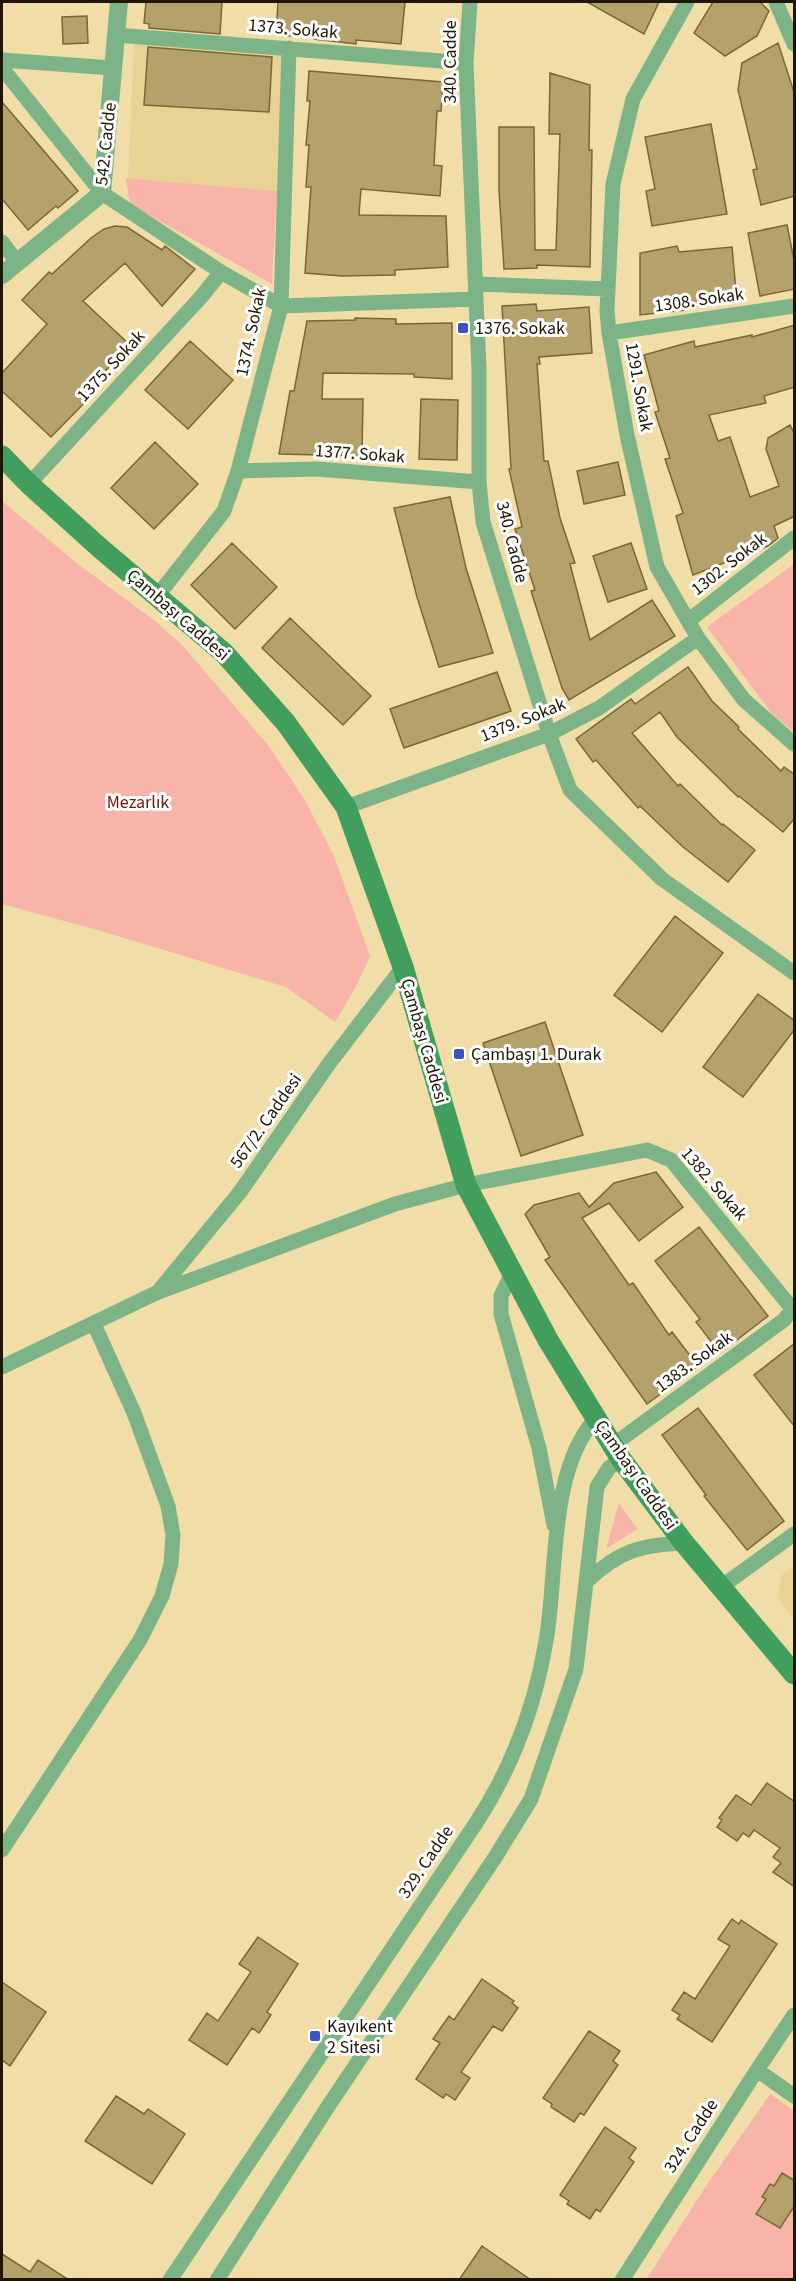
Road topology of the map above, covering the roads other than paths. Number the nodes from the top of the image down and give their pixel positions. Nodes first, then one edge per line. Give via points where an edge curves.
1 (119, 2) edge
2 (470, 2) edge
3 (686, 2) edge
4 (776, 2) edge
5 (116, 35) junction
6 (795, 44) edge
7 (289, 48) junction
8 (2, 60) edge
9 (466, 63) junction
10 (2, 68) edge
11 (113, 69) junction
12 (102, 193) junction
13 (2, 242) edge
14 (18, 263) junction
15 (221, 272) junction
16 (2, 275) edge
17 (608, 289) junction
18 (476, 291) junction
19 (281, 306) junction
20 (795, 306) edge
21 (609, 333) junction
22 (2, 456) edge
23 (238, 471) junction
24 (479, 482) junction
25 (29, 484) junction
26 (795, 538) edge
27 (158, 595) junction
28 (688, 621) junction
29 (698, 638) junction
30 (549, 734) junction
31 (795, 744) edge
32 (346, 807) junction
33 (403, 967) junction
34 (795, 973) edge
35 (466, 1185) junction
36 (512, 1273) junction
37 (156, 1293) junction
38 (794, 1308) edge
39 (94, 1324) junction
40 (2, 1367) edge
41 (596, 1418) junction
42 (617, 1452) junction
43 (795, 1534) edge
44 (557, 1536) junction
45 (684, 1543) junction
46 (586, 1581) junction
47 (721, 1587) junction
48 (795, 1674) edge
49 (2, 1850) edge
50 (795, 2015) edge
51 (757, 2070) junction
52 (795, 2096) edge
53 (170, 2280) edge
54 (217, 2280) edge
55 (622, 2280) edge

1 - 5 street, 542. Cadde
2 - 9 street, 340. Cadde
3 - 17 street, 1291. Sokak via 633,99 613,184
4 - 6 street
5 - 7 street, 1373. Sokak
5 - 11 street, 542. Cadde
7 - 9 street, 1373. Sokak
7 - 19 street, 1374. Sokak
8 - 11 street
9 - 18 street, 340. Cadde
10 - 12 street
11 - 12 street, 542. Cadde
12 - 14 street, 542. Cadde
12 - 15 street
13 - 14 street
14 - 16 street, 542. Cadde
15 - 19 street
15 - 25 street, 1375. Sokak
17 - 18 street
17 - 21 street, 1291. Sokak
18 - 19 street
18 - 24 street, 340. Cadde
19 - 23 street, 1374. Sokak
20 - 21 street, 1308. Sokak
21 - 28 street, 1291. Sokak via 657,567
22 - 25 main road, Çambaşı Caddesi
23 - 24 street, 1377. Sokak via 317,469
23 - 27 street, 1374. Sokak via 224,511
24 - 30 street, 340. Cadde via 483,522
25 - 27 main road, Çambaşı Caddesi
26 - 28 street, 1302. Sokak
27 - 32 main road, Çambaşı Caddesi via 224,653 286,723
28 - 29 street, 1291. Sokak
29 - 30 street, 1379. Sokak via 599,708
29 - 31 street, 1291. Sokak via 744,700
30 - 32 street, 1379. Sokak
30 - 34 street, 340. Cadde via 570,790 662,879
32 - 33 main road, Çambaşı Caddesi
33 - 35 main road, Çambaşı Caddesi
33 - 37 street, 567/2. Caddesi via 328,1065 240,1192
35 - 36 main road, Çambaşı Caddesi
35 - 37 street, 1382. Sokak via 395,1204
35 - 38 street, 1382. Sokak via 647,1150 671,1160
36 - 41 main road, Çambaşı Caddesi
36 - 44 street via 501,1296 501,1314 539,1448
37 - 39 street, 1382. Sokak
38 - 42 street, 1383. Sokak
39 - 40 street, 1382. Sokak
39 - 49 street via 134,1413 168,1506 173,1535 171,1564 162,1596 140,1640
41 - 42 main road, Çambaşı Caddesi
41 - 44 street, 329. Cadde via 572,1458
42 - 45 main road, Çambaşı Caddesi
42 - 46 street via 597,1487
43 - 47 street
44 - 53 street, 329. Cadde via 551,1611 540,1674 519,1741 494,1794
45 - 46 street via 638,1548 605,1564
45 - 47 main road, Çambaşı Caddesi
46 - 54 street via 576,1669 531,1799
47 - 48 main road, Çambaşı Caddesi
50 - 51 street, 324. Cadde
51 - 52 street
51 - 55 street, 324. Cadde

